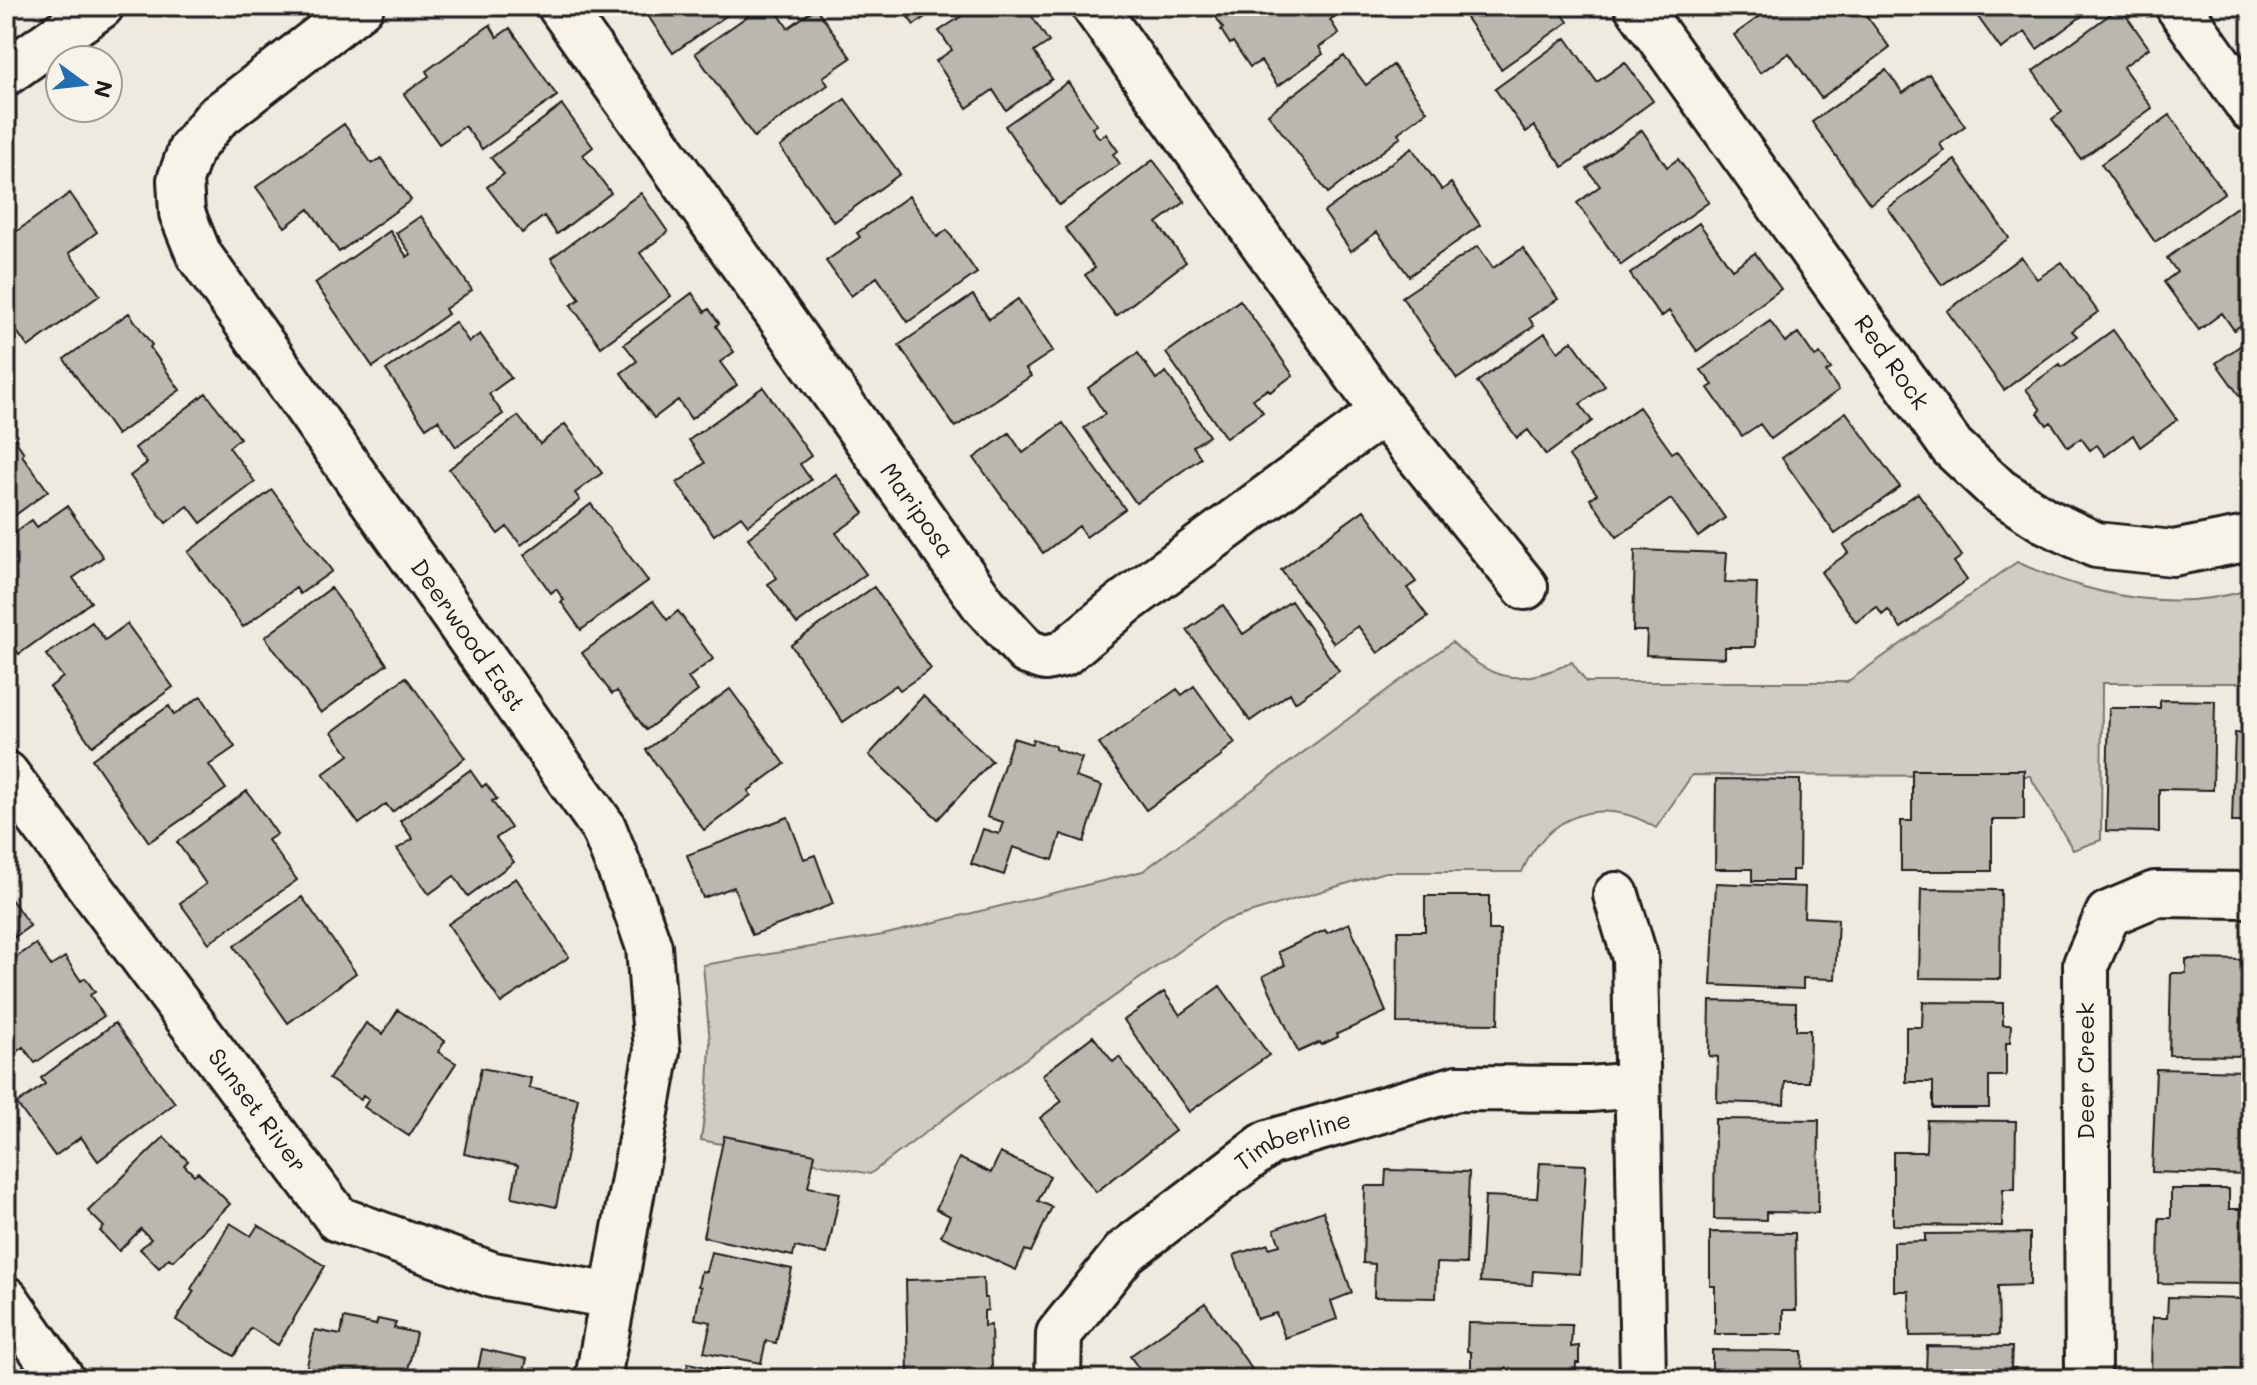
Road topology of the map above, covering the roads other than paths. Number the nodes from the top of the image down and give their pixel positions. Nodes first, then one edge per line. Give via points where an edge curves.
1 (101, 6) edge
2 (361, 6) edge
3 (560, 6) edge
4 (1094, 6) edge
5 (1637, 6) edge
6 (2178, 6) edge
7 (6, 73) edge
8 (2251, 109) edge
9 (1383, 412) junction
10 (2251, 538) edge
11 (1525, 587) dead end
12 (6, 774) edge
13 (1616, 895) dead end
14 (2251, 895) edge
15 (1637, 1085) junction
16 (613, 1296) junction
17 (12, 1313) edge
18 (62, 1379) edge
19 (598, 1379) edge
20 (1058, 1379) edge
21 (1643, 1379) edge
22 (2088, 1379) edge

1 - 7 street
2 - 16 street, Deerwood East via 216,118 191,149 180,180 182,213 199,255 603,827 634,904 649,947 657,1051
3 - 9 street, Mariposa via 984,605 1027,652 1045,658 1063,654
4 - 9 street
5 - 10 street, Red Rock via 1952,447 1999,491 2096,545 2173,553
6 - 8 street
9 - 11 street
12 - 16 street, Sunset River via 338,1219 493,1275
13 - 15 street via 1635,958
14 - 22 street, Deer Creek via 2155,894 2108,914 2086,964
15 - 20 street, Timberline via 1457,1088 1268,1143 1125,1252 1059,1334
15 - 21 street
16 - 19 street, Deerwood East
17 - 18 street

